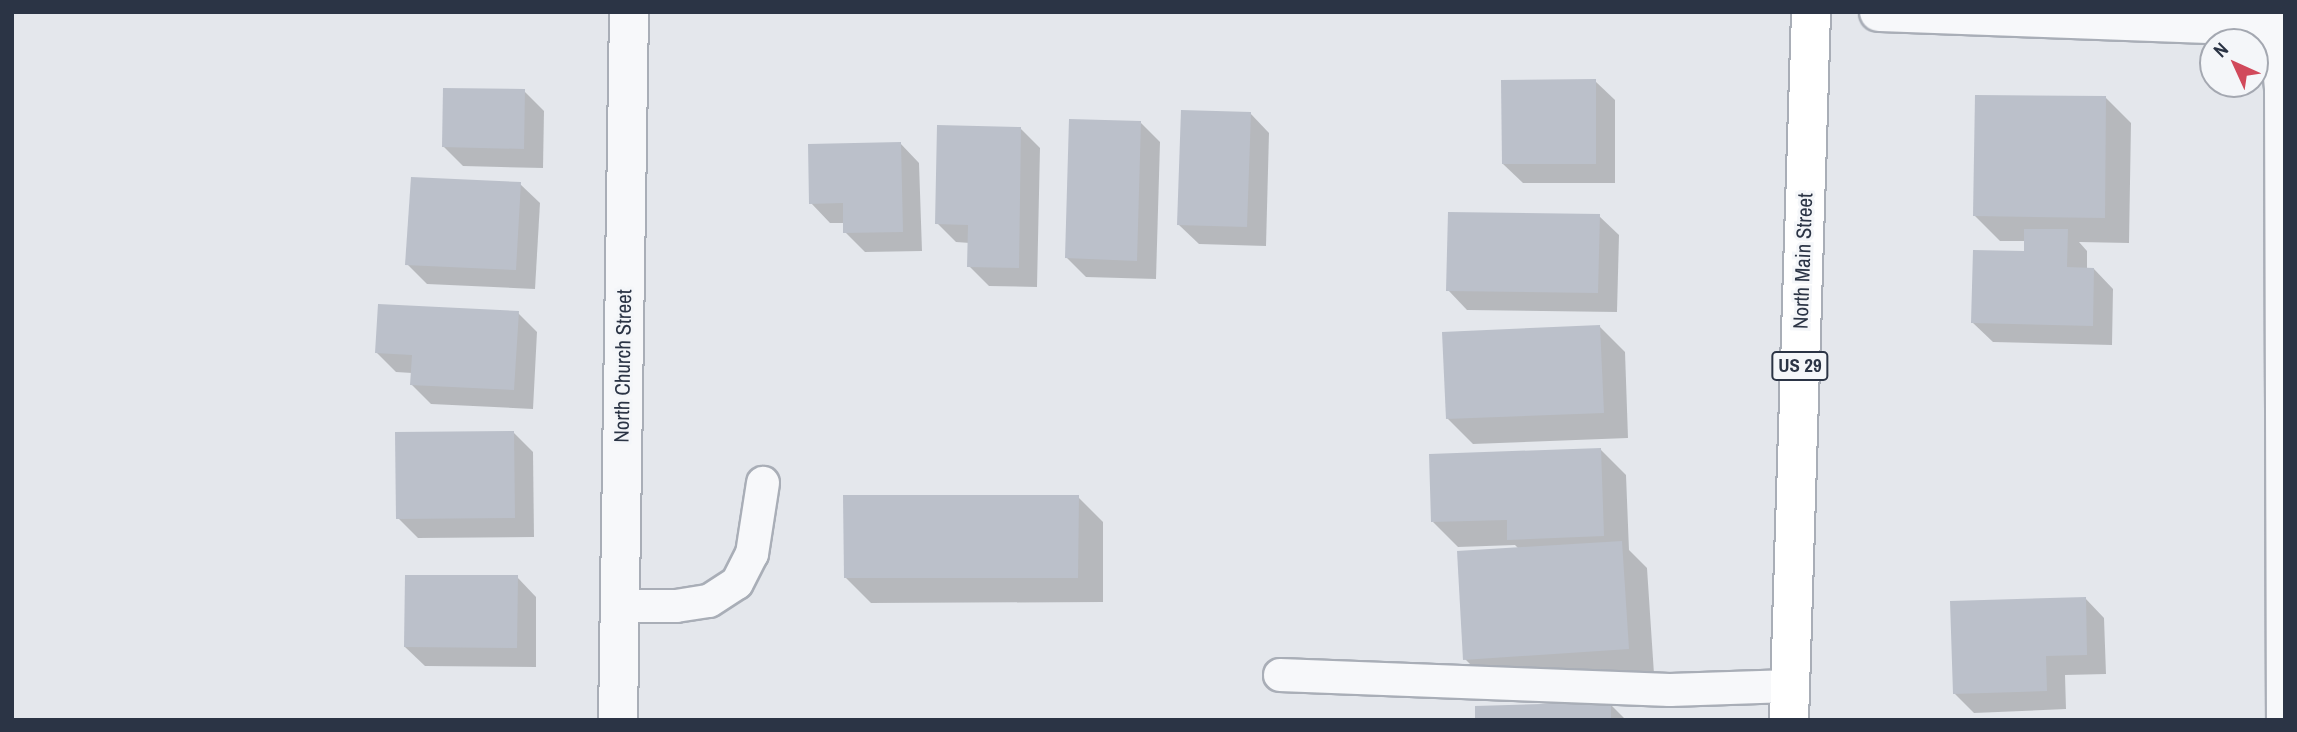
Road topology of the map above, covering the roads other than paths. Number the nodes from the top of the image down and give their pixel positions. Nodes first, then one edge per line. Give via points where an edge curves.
1 (629, 12) edge
2 (1811, 12) edge
3 (1879, 12) edge
4 (2225, 18) edge
5 (2280, 26) edge
6 (763, 483) dead end
7 (620, 606) junction
8 (1280, 675) dead end
9 (1789, 703) edge
10 (618, 720) edge
11 (2283, 720) edge

1 - 7 street, North Church Street
2 - 9 main road, North Main Street / US 29
3 - 4 street
4 - 5 street
5 - 11 lane
6 - 7 lane via 752,554 737,583 709,601
7 - 10 street, North Church Street
8 - 9 lane via 1670,690

